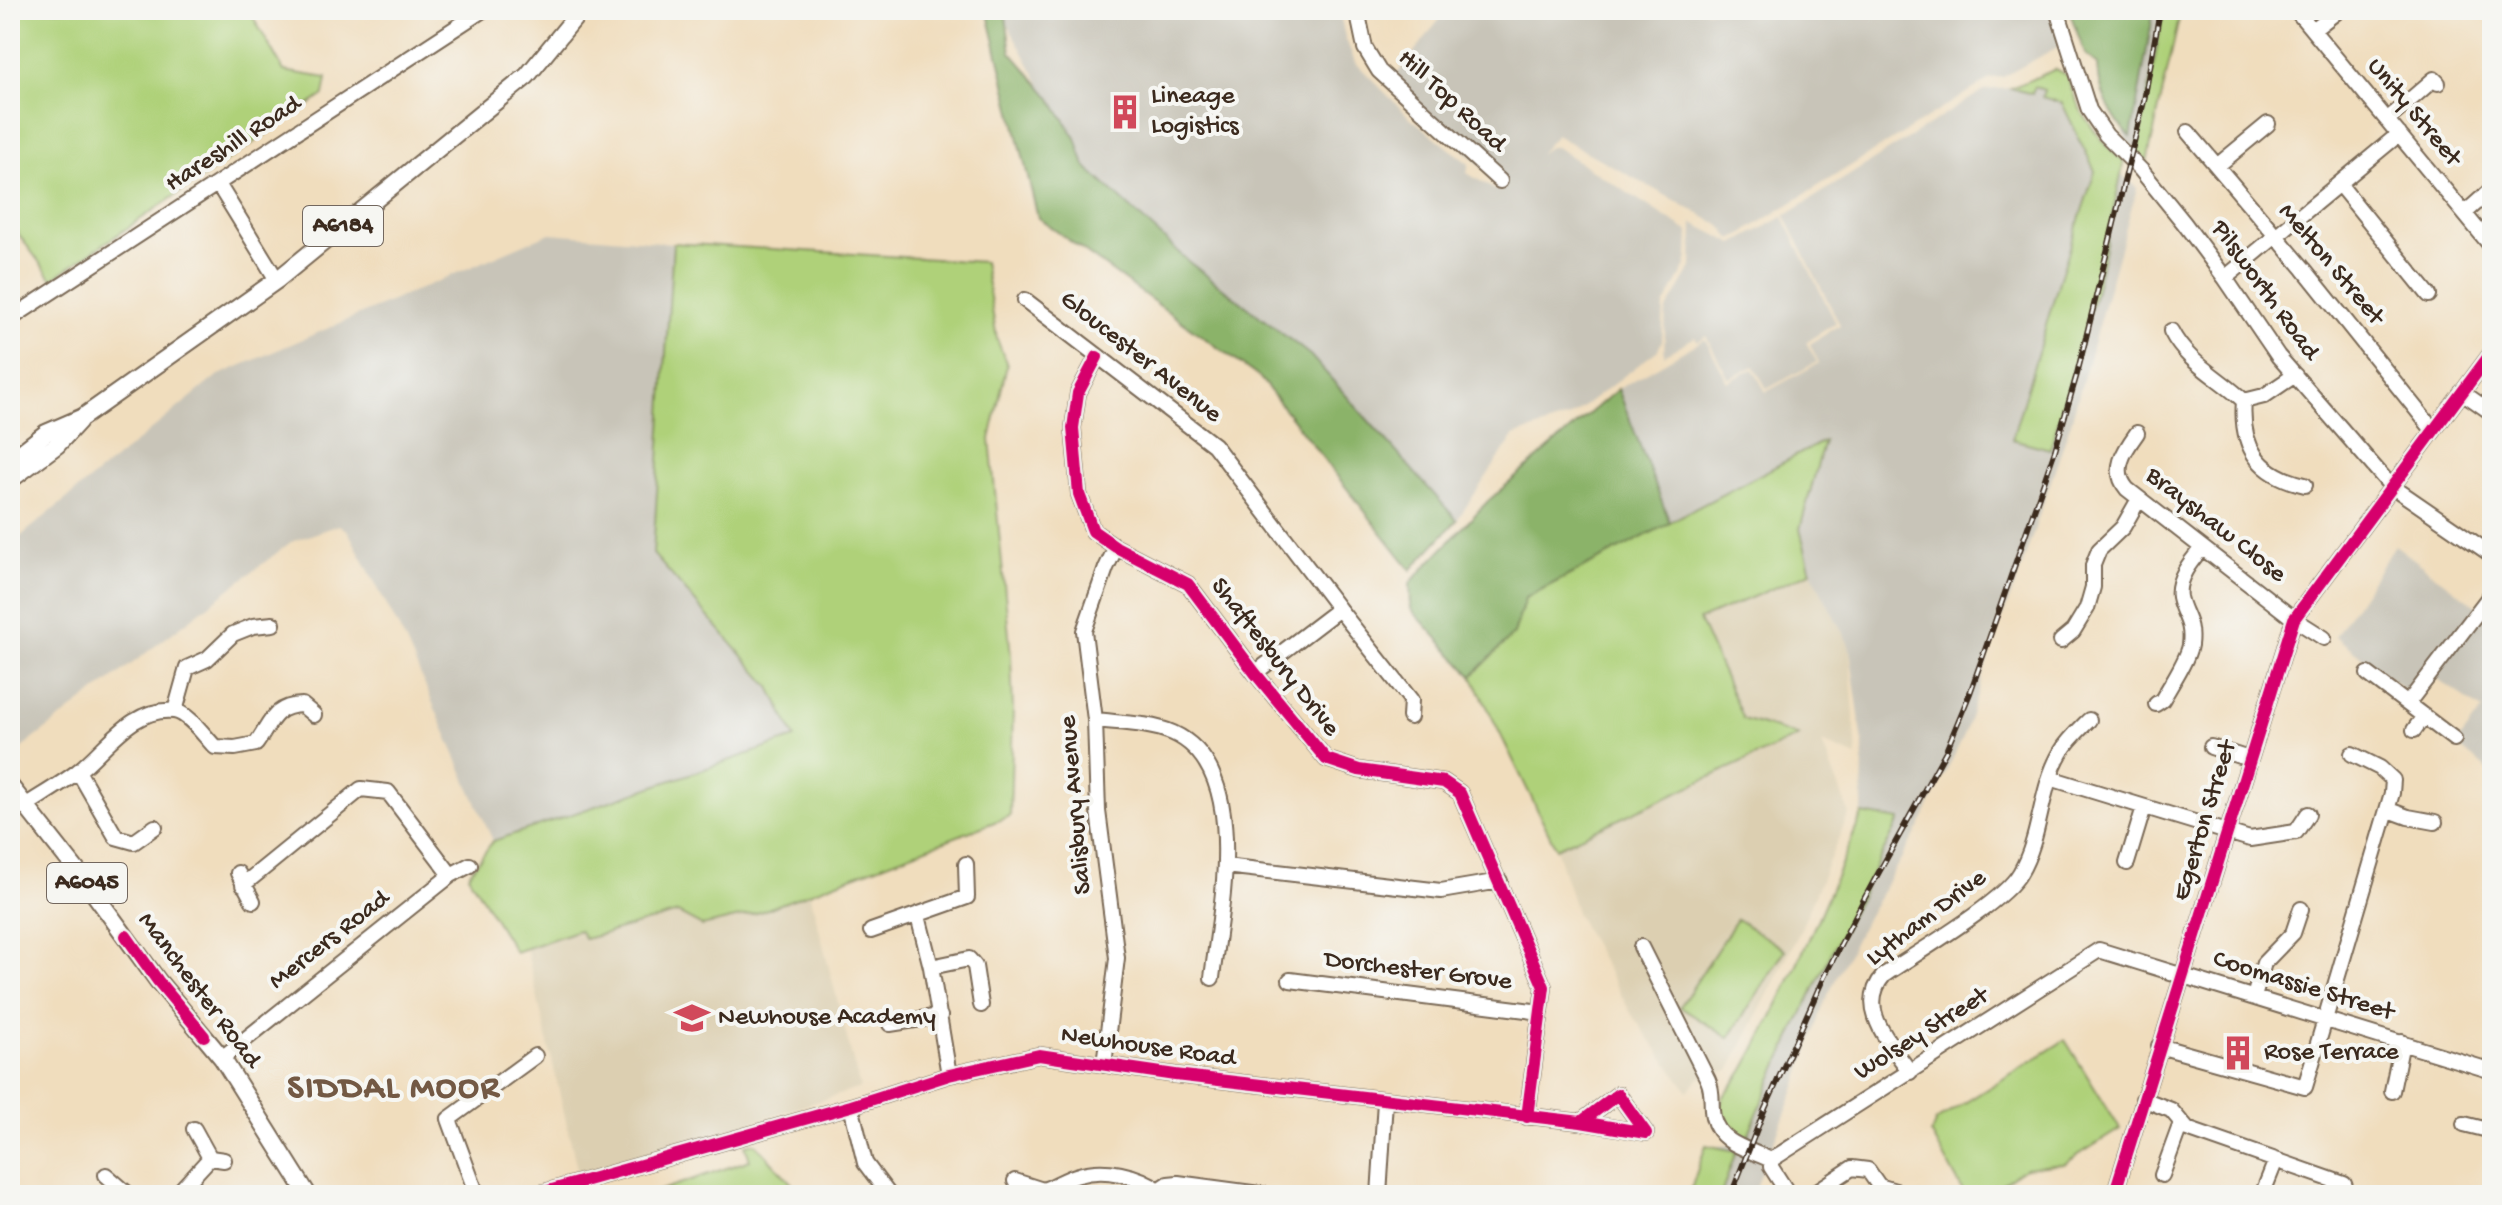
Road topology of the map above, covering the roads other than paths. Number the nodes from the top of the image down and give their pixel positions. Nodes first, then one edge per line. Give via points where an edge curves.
1 (483, 10) edge
2 (581, 10) edge
3 (1357, 10) edge
4 (2057, 10) edge
5 (2296, 10) edge
6 (2339, 10) edge
7 (2484, 10) edge
8 (2492, 12) edge
9 (2313, 30) junction
10 (2438, 83) dead end
11 (2387, 120) junction
12 (2268, 124) dead end
13 (2188, 132) dead end
14 (2399, 134) junction
15 (2217, 166) junction
16 (1500, 181) dead end
17 (218, 184) junction
18 (2339, 184) junction
19 (2492, 189) edge
20 (2465, 213) junction
21 (2276, 236) junction
22 (2492, 247) edge
23 (2225, 278) junction
24 (277, 280) junction
25 (2429, 295) dead end
26 (1025, 300) dead end
27 (10, 319) edge
28 (2171, 331) dead end
29 (2492, 352) edge
30 (1097, 357) junction
31 (2295, 375) junction
32 (2462, 392) junction
33 (2244, 401) junction
34 (2492, 413) edge
35 (83, 417) junction
36 (2433, 430) junction
37 (2137, 433) dead end
38 (10, 461) edge
39 (10, 480) edge
40 (2305, 485) dead end
41 (2390, 485) junction
42 (2139, 499) junction
43 (1116, 547) junction
44 (2202, 548) junction
45 (2492, 555) edge
46 (2492, 593) edge
47 (1339, 609) junction
48 (2294, 619) junction
49 (273, 624) dead end
50 (2324, 638) dead end
51 (2061, 641) dead end
52 (1255, 673) junction
53 (2368, 674) dead end
54 (2408, 703) junction
55 (2156, 704) dead end
56 (175, 711) junction
57 (314, 715) dead end
58 (2424, 716) junction
59 (1410, 717) dead end
60 (1095, 720) junction
61 (2089, 720) dead end
62 (2414, 730) dead end
63 (2454, 739) dead end
64 (2211, 747) dead end
65 (2352, 754) dead end
66 (2249, 759) junction
67 (78, 771) junction
68 (2050, 778) junction
69 (10, 786) edge
70 (25, 806) junction
71 (2144, 807) junction
72 (2389, 810) junction
73 (2308, 814) dead end
74 (2435, 822) dead end
75 (155, 827) dead end
76 (2226, 831) junction
77 (2127, 863) dead end
78 (966, 864) dead end
79 (470, 865) dead end
80 (1225, 866) junction
81 (451, 875) junction
82 (1500, 881) junction
83 (253, 901) dead end
84 (2301, 909) dead end
85 (918, 916) junction
86 (871, 931) dead end
87 (1641, 947) dead end
88 (2099, 950) joint
89 (931, 967) junction
90 (2182, 975) junction
91 (1212, 978) dead end
92 (1290, 980) dead end
93 (2254, 997) junction
94 (981, 1005) dead end
95 (1541, 1012) junction
96 (940, 1016) junction
97 (2325, 1019) junction
98 (890, 1024) dead end
99 (2402, 1042) junction
100 (2159, 1046) junction
101 (535, 1056) dead end
102 (222, 1058) junction
103 (1104, 1065) junction
104 (2492, 1071) edge
105 (1910, 1072) junction
106 (949, 1075) junction
107 (2392, 1091) dead end
108 (2143, 1099) junction
109 (1385, 1101) junction
110 (851, 1106) junction
111 (1527, 1117) junction
112 (1581, 1122) dead end
113 (2181, 1123) junction
114 (2464, 1124) dead end
115 (194, 1129) dead end
116 (2492, 1131) edge
117 (1771, 1160) junction
118 (2276, 1160) junction
119 (106, 1175) dead end
120 (2162, 1175) dead end
121 (1015, 1181) dead end
122 (1048, 1192) edge
123 (1157, 1192) edge
124 (1899, 1192) dead end
125 (129, 1195) edge
126 (176, 1195) edge
127 (308, 1195) edge
128 (477, 1195) edge
129 (534, 1195) edge
130 (889, 1195) edge
131 (1267, 1195) edge
132 (1379, 1195) edge
133 (1789, 1195) edge
134 (1811, 1195) edge
135 (2114, 1195) edge
136 (2262, 1195) edge
137 (2348, 1195) edge

1 - 17 street, Hareshill Road
2 - 24 main road, A6184 via 527,76
3 - 16 street, Hill Top Road via 1365,48 1379,71
4 - 23 street, Pilsworth Road via 2089,110
5 - 9 street, Unity Street
6 - 9 street
7 - 8 street
9 - 11 street, Unity Street
10 - 11 street via 2434,79
11 - 14 street, Unity Street
12 - 15 street
13 - 15 street, Melton Street
14 - 18 street
14 - 20 street, Unity Street
15 - 21 street, Melton Street
17 - 24 street
17 - 27 street, Hareshill Road
18 - 21 street
18 - 25 street
19 - 20 street
20 - 22 street, Unity Street
21 - 23 street
21 - 36 street, Melton Street
23 - 31 street, Pilsworth Road
24 - 35 main road, A6184
26 - 30 street, Gloucester Avenue
28 - 33 street via 2187,356
29 - 32 street, Egerton Street
30 - 43 street, Shaftesbury Drive via 1078,393 1073,428 1076,467 1079,494 1093,531
30 - 47 street, Gloucester Avenue via 1214,445
31 - 33 street via 2264,396
31 - 41 street, Pilsworth Road
32 - 34 street
32 - 36 street, Egerton Street
33 - 40 street via 2242,425 2255,456 2274,473
35 - 38 main road, A6184 via 46,433
35 - 39 main road, A6184 via 57,445
36 - 41 street, Egerton Street
37 - 42 street, Brayshaw Close via 2119,471 2122,483
41 - 45 street, Pilsworth Road
41 - 48 street, Egerton Street
42 - 44 street, Brayshaw Close
42 - 51 street via 2123,527 2099,550 2087,608
43 - 52 street, Shaftesbury Drive via 1188,584
43 - 60 street, Salisbury Avenue via 1084,631
44 - 48 street, Brayshaw Close
44 - 55 street via 2179,588 2191,630 2188,654
46 - 54 street
47 - 52 street
47 - 59 street, Gloucester Avenue via 1411,700
48 - 50 street, Brayshaw Close
48 - 66 street, Egerton Street
49 - 56 street via 233,634 207,659 187,668
52 - 82 street, Shaftesbury Drive via 1326,759 1359,770 1444,782 1460,793
53 - 54 street
54 - 58 street
56 - 57 street via 215,747 235,748 256,744 276,712 291,705 306,700
56 - 67 street via 146,715 125,727
58 - 62 street
58 - 63 street
60 - 80 street via 1158,728 1197,750 1220,793
60 - 103 street, Salisbury Avenue via 1098,811 1117,958
61 - 68 street, Lytham Drive via 2061,753
64 - 66 street
65 - 72 street via 2393,780
66 - 76 street, Egerton Street
67 - 70 street
67 - 75 street via 116,837 134,842
68 - 71 street
68 - 105 street, Lytham Drive via 2036,838 2019,875 2002,894 1884,975 1876,986 1873,1013
69 - 70 main road, Manchester Road / A6045
70 - 102 main road, Manchester Road / A6045
71 - 76 street
71 - 77 street
72 - 74 street
72 - 97 street
73 - 76 street via 2296,832 2250,839
76 - 90 street, Egerton Street
78 - 85 street via 967,897
79 - 81 street, Mercers Road
80 - 82 street via 1441,891
80 - 91 street
81 - 83 street via 388,792 361,789 241,879
81 - 102 street, Mercers Road
82 - 95 street, Shaftesbury Drive via 1544,987
84 - 93 street via 2293,933 2264,963
85 - 86 street
85 - 89 street
87 - 117 street via 1708,1080 1720,1132 1727,1141
88 - 90 street, Coomassie Street
88 - 105 street, Wolsey Street
89 - 94 street via 969,959 975,966
89 - 96 street
90 - 93 street, Coomassie Street
90 - 100 street, Egerton Street
92 - 95 street, Dorchester Grove
93 - 97 street, Coomassie Street
95 - 111 street, Shaftesbury Drive
96 - 98 street
96 - 106 street
97 - 99 street, Coomassie Street
97 - 100 street via 2305,1087
99 - 104 street, Coomassie Street
99 - 107 street
100 - 108 street, Egerton Street
101 - 128 street via 449,1119
102 - 127 main road, Manchester Road / A6045
103 - 106 street, Newhouse Road via 1039,1055
103 - 109 street, Newhouse Road
105 - 117 street, Wolsey Street
106 - 110 street, Newhouse Road
108 - 113 street via 2171,1110
108 - 135 street, Egerton Street
109 - 111 street, Newhouse Road
109 - 132 street
110 - 129 street, Newhouse Road
110 - 130 street via 865,1163
111 - 112 street, Newhouse Road
113 - 118 street
113 - 120 street
114 - 116 street
115 - 126 street via 217,1159
117 - 133 street
118 - 136 street
118 - 137 street via 2344,1184
119 - 125 street
121 - 122 street
122 - 123 street via 1090,1172 1138,1178
123 - 131 street via 1178,1183
124 - 134 street via 1879,1186 1868,1170 1852,1168

